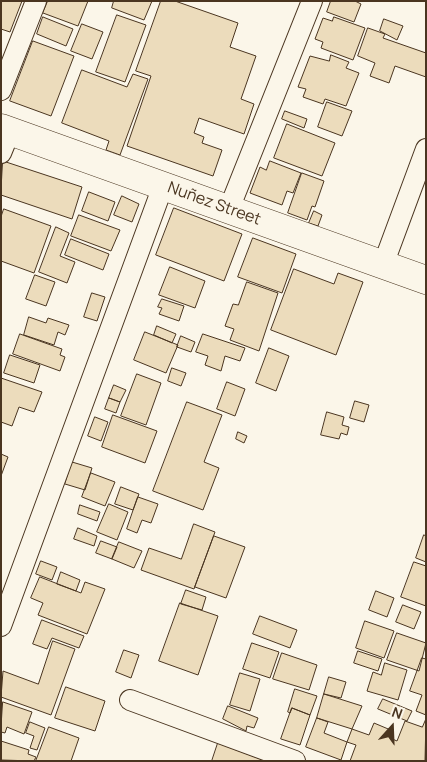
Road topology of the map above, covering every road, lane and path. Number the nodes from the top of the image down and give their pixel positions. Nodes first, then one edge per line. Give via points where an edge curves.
1 (36, 1) edge
2 (312, 1) edge
3 (1, 90) edge
4 (4, 137) edge
5 (426, 149) edge
6 (163, 186) junction
7 (229, 209) junction
8 (383, 264) junction
9 (426, 280) edge
10 (1, 626) edge
11 (130, 700) dead end
12 (295, 761) edge

1 - 3 street
2 - 7 street
4 - 6 street, Nuñez Street
5 - 8 street
6 - 7 street, Nuñez Street
6 - 10 street
7 - 8 street, Nuñez Street
8 - 9 street, Nuñez Street
11 - 12 street

